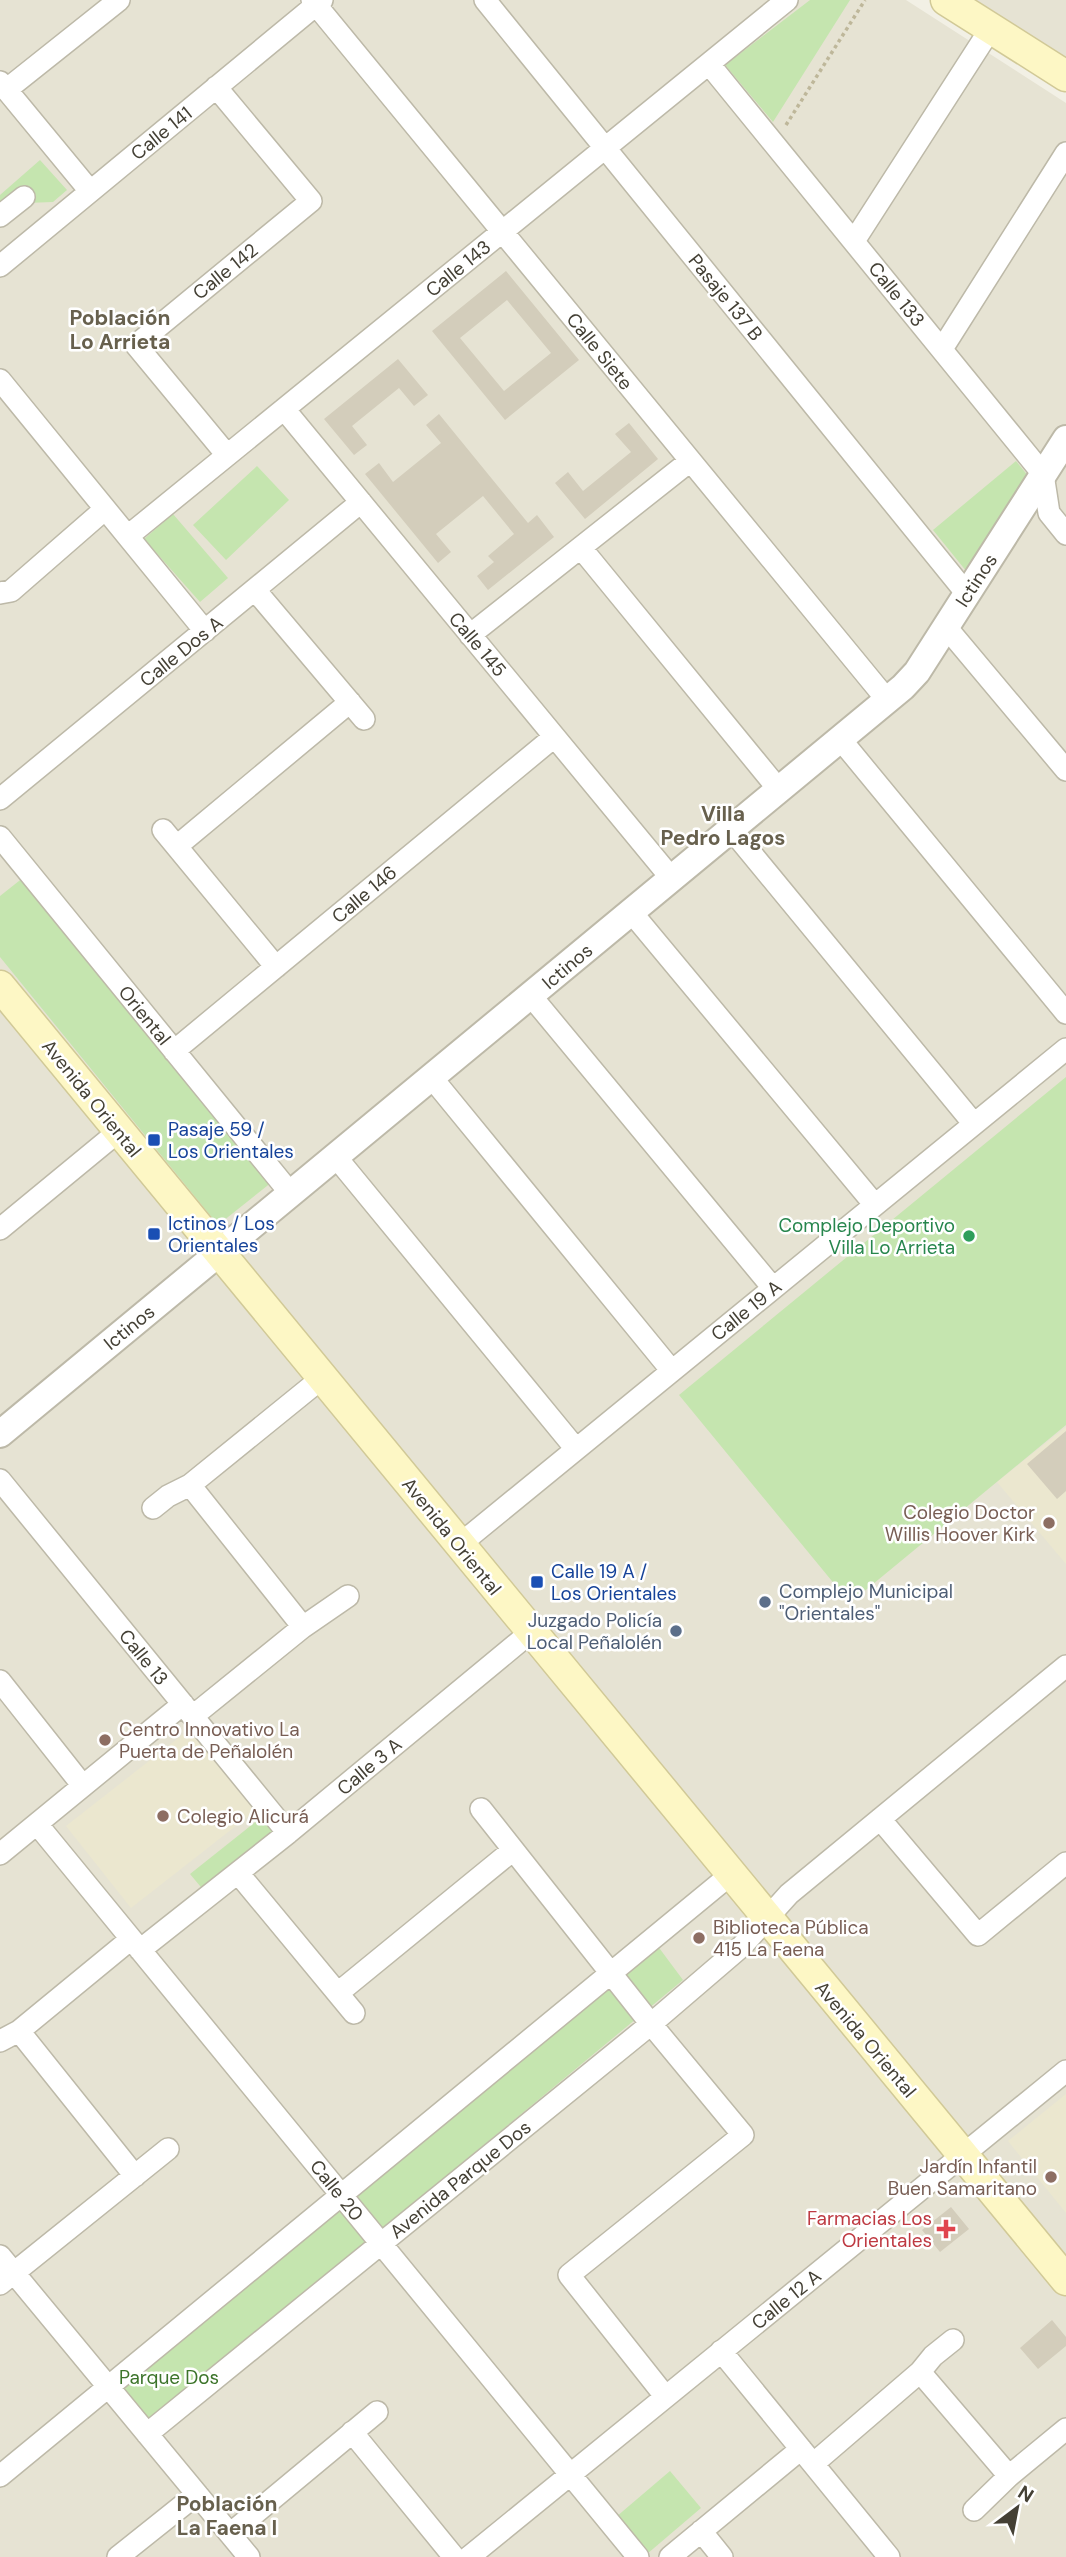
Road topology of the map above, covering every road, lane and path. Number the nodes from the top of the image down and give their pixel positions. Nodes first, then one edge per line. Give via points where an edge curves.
1 (120, 0) edge
2 (485, 0) edge
3 (787, 0) edge
4 (866, 0) edge
5 (946, 0) edge
6 (317, 2) edge
7 (991, 28) junction
8 (709, 64) junction
9 (1066, 76) edge
10 (3, 86) edge
11 (216, 88) junction
12 (775, 144) junction
13 (606, 148) junction
14 (1066, 153) edge
15 (90, 191) junction
16 (24, 197) dead end
17 (0, 216) edge
18 (502, 232) junction
19 (854, 241) junction
20 (0, 266) edge
21 (942, 349) junction
22 (0, 380) edge
23 (284, 409) junction
24 (1066, 439) edge
25 (227, 456) junction
26 (690, 461) junction
27 (1043, 474) junction
28 (361, 502) junction
29 (104, 510) junction
30 (1066, 534) edge
31 (128, 536) junction
32 (581, 548) junction
33 (255, 590) junction
34 (0, 593) edge
35 (967, 594) junction
36 (946, 627) junction
37 (205, 631) junction
38 (470, 635) junction
39 (888, 701) junction
40 (350, 702) junction
41 (364, 719) dead end
42 (554, 737) junction
43 (841, 740) junction
44 (1066, 770) edge
45 (780, 790) junction
46 (0, 799) edge
47 (732, 830) junction
48 (0, 837) edge
49 (672, 879) junction
50 (632, 913) junction
51 (276, 967) junction
52 (0, 986) edge
53 (531, 996) junction
54 (1066, 1013) edge
55 (1066, 1049) edge
56 (174, 1051) junction
57 (432, 1078) junction
58 (974, 1124) junction
59 (119, 1131) junction
60 (336, 1157) junction
61 (291, 1194) junction
62 (876, 1205) junction
63 (0, 1229) edge
64 (219, 1253) junction
65 (773, 1288) junction
66 (672, 1371) junction
67 (322, 1378) junction
68 (0, 1434) edge
69 (576, 1449) junction
70 (0, 1480) edge
71 (190, 1485) junction
72 (153, 1508) dead end
73 (459, 1545) junction
74 (348, 1596) dead end
75 (303, 1627) junction
76 (530, 1632) junction
77 (1066, 1666) edge
78 (0, 1681) edge
79 (188, 1710) junction
80 (83, 1786) junction
81 (481, 1809) dead end
82 (880, 1819) junction
83 (37, 1824) junction
84 (288, 1833) junction
85 (513, 1850) junction
86 (0, 1854) edge
87 (1066, 1863) edge
88 (237, 1873) junction
89 (730, 1875) junction
90 (767, 1919) junction
91 (136, 1945) junction
92 (612, 1973) junction
93 (338, 1993) junction
94 (354, 2013) dead end
95 (651, 2024) junction
96 (19, 2031) junction
97 (0, 2041) edge
98 (1066, 2071) edge
99 (168, 2149) dead end
100 (963, 2155) junction
101 (135, 2176) junction
102 (341, 2196) junction
103 (381, 2244) junction
104 (0, 2256) edge
105 (1063, 2271) edge
106 (7, 2278) edge
107 (953, 2340) dead end
108 (721, 2351) junction
109 (920, 2372) junction
110 (109, 2387) junction
111 (666, 2396) junction
112 (377, 2412) dead end
113 (1066, 2429) edge
114 (352, 2432) junction
115 (147, 2434) junction
116 (807, 2456) junction
117 (570, 2474) junction
118 (0, 2476) edge
119 (1009, 2476) junction
120 (197, 2494) junction
121 (974, 2510) dead end
122 (701, 2531) junction
123 (230, 2534) junction
124 (118, 2557) edge
125 (249, 2557) edge
126 (454, 2557) edge
127 (469, 2557) edge
128 (638, 2557) edge
129 (670, 2557) edge
130 (722, 2557) edge
131 (889, 2557) edge

1 - 10 street
2 - 13 street, Pasaje 137 B
3 - 8 street, Calle 143
4 - 12 path
5 - 7 main road
6 - 11 street, Calle 141
6 - 18 street, Calle Siete
7 - 9 main road
7 - 19 street
8 - 12 street, Calle 133
8 - 13 street, Calle 143
10 - 15 street
11 - 15 street, Calle 141
11 - 25 street, Calle 142 via 312,201 136,345
12 - 19 street, Calle 133
13 - 18 street, Calle 143
13 - 35 street, Pasaje 137 B
14 - 21 street
15 - 20 street, Calle 141
16 - 17 street
18 - 23 street, Calle 143
18 - 26 street, Calle Siete
19 - 21 street, Calle 133
21 - 27 street, Calle 133
22 - 29 street
23 - 25 street, Calle 143
23 - 28 street, Calle 145
24 - 27 street, Ictinos
25 - 31 street, Calle 143
26 - 32 street
26 - 39 street, Calle Siete
27 - 30 street via 1049,513
27 - 35 street, Ictinos
28 - 33 street, Calle Dos A
28 - 38 street, Calle 145
29 - 31 street
29 - 34 street via 11,591
31 - 37 street
32 - 38 street
32 - 45 street
33 - 37 street, Calle Dos A
33 - 40 street
35 - 36 street, Ictinos
36 - 39 street, Ictinos via 917,672
36 - 44 street
37 - 46 street, Calle Dos A
38 - 42 street, Calle 145
39 - 43 street, Ictinos
40 - 41 street
40 - 51 street via 170,838
42 - 49 street, Calle 145
42 - 51 street, Calle 146
43 - 45 street, Ictinos
43 - 54 street
45 - 47 street, Ictinos
47 - 49 street, Ictinos
47 - 58 street
48 - 56 street, Oriental
49 - 50 street, Ictinos
50 - 53 street, Ictinos
50 - 62 street
51 - 56 street, Calle 146
52 - 59 main road, Avenida Oriental
53 - 57 street, Ictinos
53 - 65 street
55 - 58 street, Calle 19 A
56 - 61 street, Oriental
57 - 60 street, Ictinos
57 - 66 street
58 - 62 street, Calle 19 A
59 - 63 street
59 - 64 main road, Avenida Oriental
60 - 61 street, Ictinos
60 - 69 street
61 - 64 street, Ictinos
62 - 65 street, Calle 19 A
64 - 67 main road, Avenida Oriental
64 - 68 street, Ictinos
65 - 66 street, Calle 19 A
66 - 69 street, Calle 19 A
67 - 71 street
67 - 73 main road, Avenida Oriental
69 - 73 street, Calle 19 A
70 - 79 street, Calle 13
71 - 72 street
71 - 75 street
73 - 76 main road, Avenida Oriental
74 - 75 street
75 - 79 street
76 - 84 street, Calle 3 A
76 - 89 main road, Avenida Oriental
77 - 82 street, Avenida Parque Dos
78 - 80 street
79 - 80 street
79 - 84 street, Calle 13
80 - 83 street
81 - 85 street
82 - 87 street via 978,1935
82 - 90 street, Avenida Parque Dos via 789,1894
83 - 86 street
83 - 91 street, Calle 20
84 - 88 street, Calle 3 A
85 - 92 street
85 - 93 street
88 - 91 street, Calle 3 A
88 - 93 street
89 - 90 main road, Avenida Oriental
89 - 92 street
90 - 95 street, Avenida Parque Dos
90 - 100 main road, Avenida Oriental
91 - 96 street, Calle 3 A
91 - 102 street, Calle 20
92 - 95 street
92 - 102 street
93 - 94 street
95 - 103 street, Avenida Parque Dos
95 - 111 street via 743,2135 569,2275
96 - 97 street, Calle 3 A
96 - 101 street
98 - 100 street, Calle 12 A
99 - 101 street
100 - 105 main road, Avenida Oriental
100 - 108 street, Calle 12 A
101 - 106 street
102 - 103 street, Calle 20
102 - 110 street
103 - 115 street, Avenida Parque Dos
103 - 117 street, Calle 20
104 - 106 street
106 - 110 street
107 - 109 street
108 - 111 street, Calle 12 A
108 - 116 street
109 - 116 street
109 - 119 street
110 - 115 street
110 - 118 street
111 - 117 street, Calle 12 A
112 - 114 street
113 - 119 street
114 - 123 street
114 - 126 street
115 - 120 street
116 - 122 street
116 - 131 street
117 - 127 street, Calle 12 A
117 - 128 street, Calle 20
119 - 121 street
120 - 123 street
120 - 124 street
122 - 129 street
122 - 130 street
123 - 125 street

